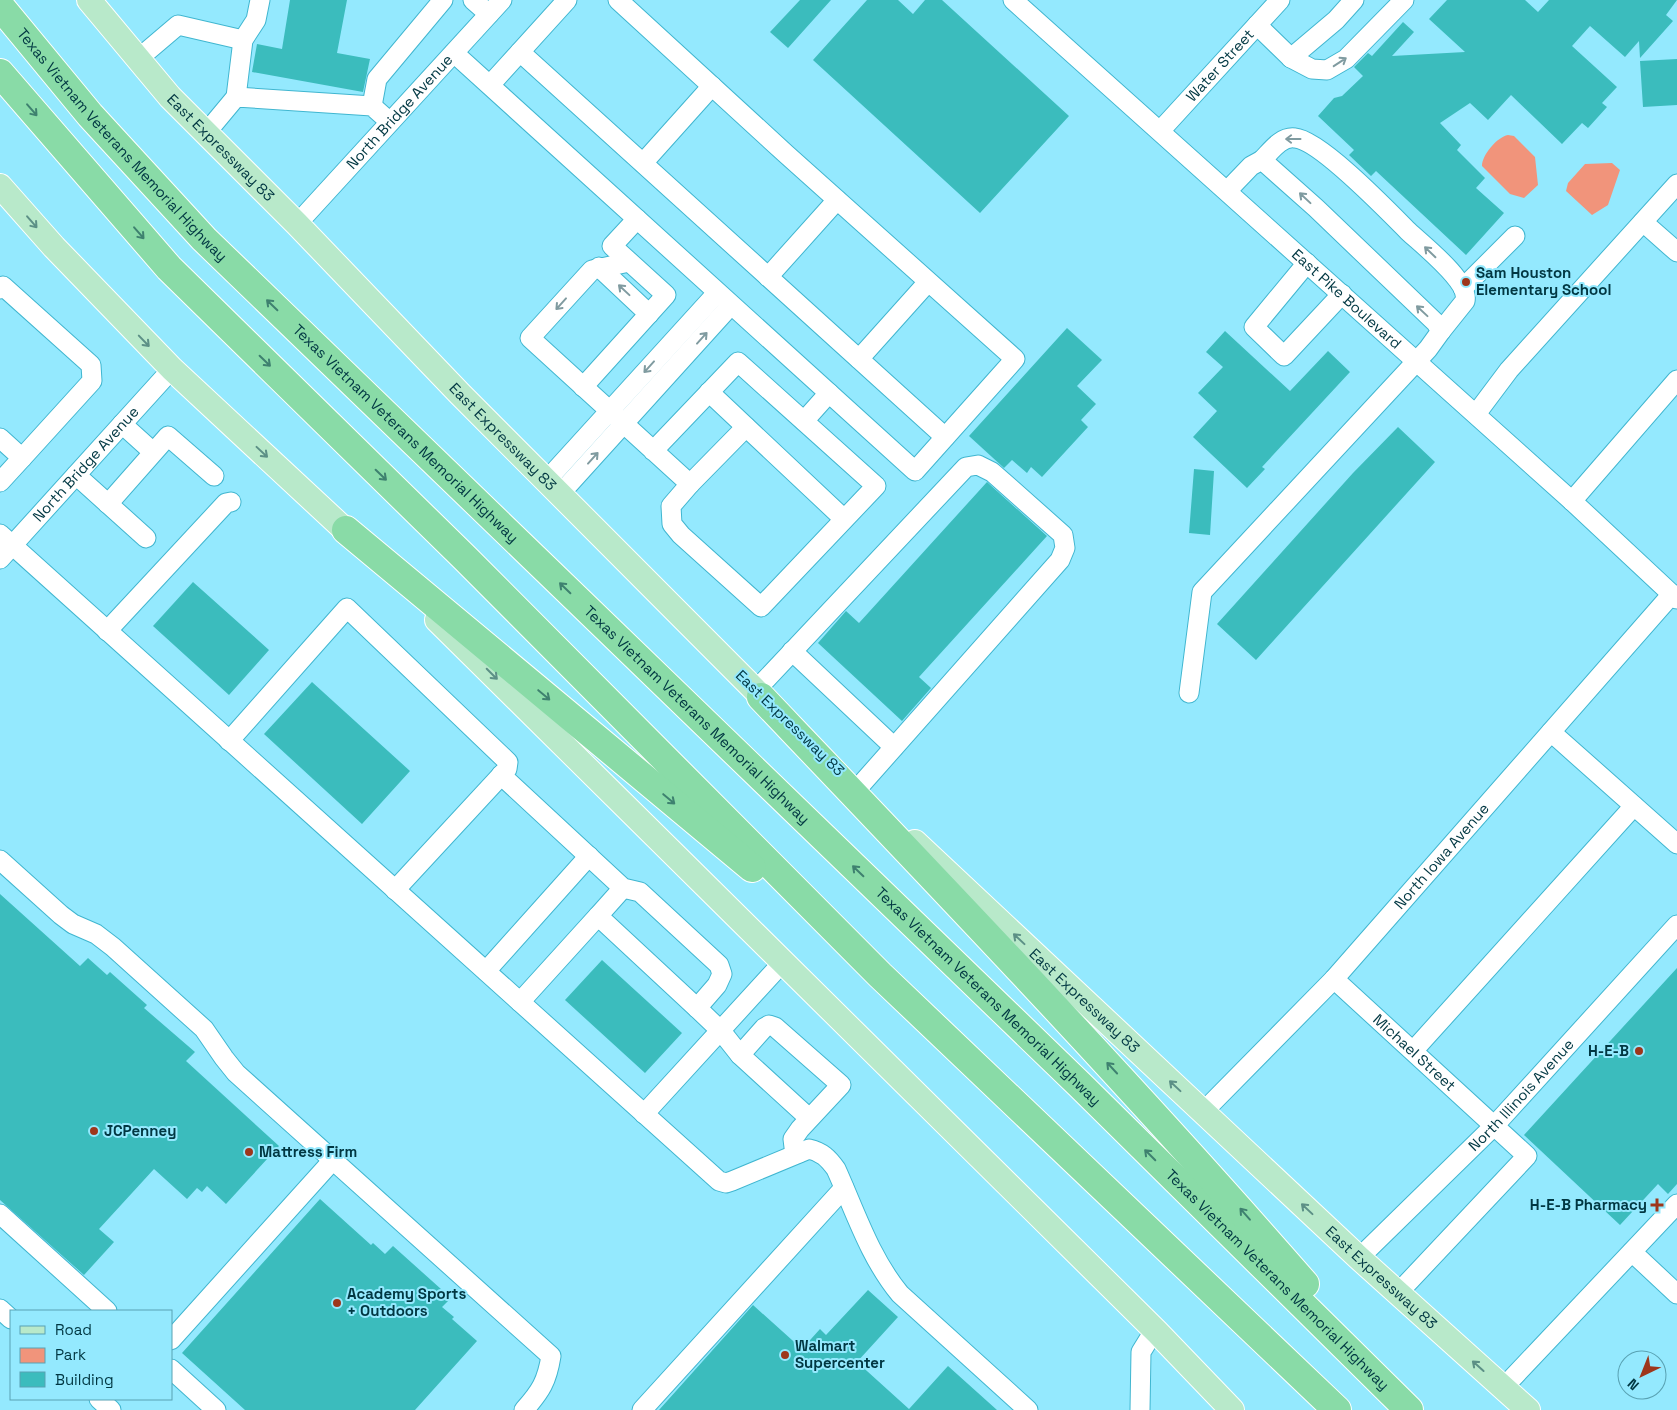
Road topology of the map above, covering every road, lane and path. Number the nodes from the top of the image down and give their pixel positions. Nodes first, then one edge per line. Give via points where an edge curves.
1 (89, 0) edge
2 (260, 0) edge
3 (443, 0) edge
4 (473, 0) edge
5 (502, 0) edge
6 (567, 0) edge
7 (618, 0) edge
8 (1013, 0) edge
9 (1280, 0) edge
10 (1354, 0) edge
11 (1404, 0) edge
12 (0, 6) edge
13 (489, 14) junction
14 (1257, 25) junction
15 (243, 40) junction
16 (520, 52) junction
17 (454, 53) junction
18 (1291, 58) junction
19 (138, 59) junction
20 (0, 74) edge
21 (490, 85) junction
22 (712, 86) junction
23 (236, 97) junction
24 (372, 106) junction
25 (390, 122) junction
26 (1160, 131) junction
27 (206, 132) junction
28 (1262, 160) junction
29 (643, 163) junction
30 (1677, 184) edge
31 (1, 189) edge
32 (1227, 191) junction
33 (837, 200) junction
34 (637, 219) junction
35 (1643, 222) junction
36 (297, 224) junction
37 (1515, 236) dead end
38 (1677, 252) edge
39 (629, 262) junction
40 (1307, 262) junction
41 (599, 267) junction
42 (768, 277) junction
43 (928, 282) junction
44 (1, 286) edge
45 (1463, 288) junction
46 (717, 292) junction
47 (1342, 294) junction
48 (731, 305) junction
49 (649, 314) junction
50 (1441, 330) junction
51 (859, 359) junction
52 (1416, 361) junction
53 (172, 369) junction
54 (1677, 380) edge
55 (583, 387) junction
56 (709, 392) junction
57 (829, 393) junction
58 (609, 411) junction
59 (1476, 414) junction
60 (804, 421) junction
61 (122, 424) junction
62 (623, 424) junction
63 (746, 427) junction
64 (945, 437) junction
65 (0, 438) edge
66 (653, 451) junction
67 (153, 452) junction
68 (22, 458) junction
69 (76, 475) junction
70 (214, 476) dead end
71 (0, 482) edge
72 (690, 484) junction
73 (553, 487) junction
74 (1572, 501) junction
75 (230, 502) dead end
76 (108, 504) junction
77 (844, 519) junction
78 (346, 530) junction
79 (146, 538) dead end
80 (4, 546) edge
81 (1674, 596) edge
82 (107, 631) junction
83 (792, 651) junction
84 (1189, 693) dead end
85 (758, 694) junction
86 (1551, 732) junction
87 (229, 741) junction
88 (894, 747) junction
89 (501, 775) junction
90 (858, 788) junction
91 (1634, 806) junction
92 (1677, 844) edge
93 (589, 856) junction
94 (0, 860) edge
95 (623, 888) junction
96 (396, 890) junction
97 (598, 916) junction
98 (1677, 925) edge
99 (783, 962) junction
100 (486, 972) junction
101 (880, 975) junction
102 (1334, 979) junction
103 (520, 1002) junction
104 (697, 1008) junction
105 (721, 1031) junction
106 (1413, 1051) junction
107 (740, 1055) junction
108 (1203, 1112) junction
109 (644, 1114) junction
110 (809, 1118) junction
111 (1494, 1126) junction
112 (799, 1153) junction
113 (333, 1160) junction
114 (844, 1188) junction
115 (1677, 1204) edge
116 (0, 1214) edge
117 (1632, 1252) junction
118 (1359, 1258) junction
119 (1398, 1293) junction
120 (1677, 1294) edge
121 (0, 1309) edge
122 (107, 1310) edge
123 (10, 1318) edge
124 (1157, 1332) junction
125 (172, 1339) edge
126 (172, 1370) edge
127 (1503, 1388) junction
128 (100, 1400) edge
129 (123, 1400) edge
130 (112, 1410) edge
131 (216, 1410) edge
132 (524, 1410) edge
133 (642, 1410) edge
134 (1028, 1410) edge
135 (1140, 1410) edge
136 (1232, 1410) edge
137 (1337, 1410) edge
138 (1409, 1410) edge
139 (1414, 1410) edge
140 (1528, 1410) edge

1 - 19 main road, East Expressway 83
2 - 15 street via 256,20
3 - 24 street via 377,79
4 - 13 street
5 - 13 street, North Bridge Avenue
6 - 16 street
7 - 22 street
8 - 26 street, East Pike Boulevard
9 - 14 street, Water Street
10 - 18 street via 1336,20
18 -> 11 street via 1312,69 1327,70 1346,59
138 -> 12 highway, Texas Vietnam Veterans Memorial Highway via 1073,1078 204,239 90,115
13 - 17 street, North Bridge Avenue
14 - 18 street
14 - 26 street, Water Street
15 - 19 street via 178,25
15 - 23 street
16 - 21 street
16 - 29 street
17 - 21 street
17 - 25 street, North Bridge Avenue
19 - 27 main road, East Expressway 83
20 -> 101 highway via 169,268 465,558
21 - 34 street
22 - 29 street
22 - 33 street
23 - 24 street
23 - 27 street
24 - 25 street
25 - 36 street, North Bridge Avenue
26 - 32 street, East Pike Boulevard
27 - 36 main road, East Expressway 83
28 - 32 street
45 -> 28 street via 1447,268 1363,188 1306,141 1294,137 1283,140
50 -> 28 street
29 - 42 street
30 - 35 street
31 -> 53 main road
32 - 40 street, East Pike Boulevard
33 - 42 street
33 - 43 street
34 - 39 street via 612,246
34 - 46 street
35 - 38 street
35 - 59 street via 1509,370
36 - 73 main road, East Expressway 83
37 - 45 street
39 - 41 street
39 - 49 street via 666,296
40 - 47 street, East Pike Boulevard
40 - 47 street via 1254,327 1284,356
49 -> 41 street
41 -> 55 street via 592,270 530,338
42 - 51 street
43 - 51 street
43 - 64 street via 1016,360
44 - 68 street via 91,365 92,382
45 - 50 street via 1465,301
46 - 48 street
46 -> 58 street
47 - 52 street, East Pike Boulevard
48 - 57 street
62 -> 48 street
49 - 55 street
50 - 52 street
51 - 64 street
52 - 59 street, East Pike Boulevard
52 - 84 street via 1202,592
53 - 61 street, North Bridge Avenue
53 -> 78 main road
54 - 74 street
55 - 58 street
56 - 60 street via 738,362
56 - 63 street
56 - 66 street
57 - 60 street
57 - 64 street via 915,470
58 - 62 street
58 - 73 street
59 - 74 street, East Pike Boulevard
60 - 77 street via 876,486
61 - 67 street
61 - 69 street, North Bridge Avenue
62 - 66 street
73 -> 62 street
63 - 72 street
63 - 77 street
65 - 68 street
66 - 72 street
67 - 70 street via 168,436
67 - 76 street
68 - 71 street
69 - 76 street
69 - 80 street, North Bridge Avenue
72 - 77 street via 671,506 672,524 761,607
73 - 85 main road, East Expressway 83
74 - 81 street, East Pike Boulevard
75 - 82 street
76 - 79 street
78 -> 99 main road
78 -> 101 highway
80 - 82 street
81 - 86 street, North Iowa Avenue
82 - 87 street
83 - 85 street
83 - 88 street
83 - 88 street via 966,466 978,465 992,472 1063,536 1065,548 1060,560
85 - 90 main road, East Expressway 83
139 -> 85 highway via 1209,1175 1036,986
86 - 91 street
86 - 102 street, North Iowa Avenue
87 - 89 street via 347,608 508,762
87 - 96 street
88 - 90 street
89 - 93 street
89 - 96 street
108 -> 90 main road, East Expressway 83
91 - 92 street
91 - 106 street
93 - 95 street
93 - 100 street
94 - 113 street via 61,915 113,947 204,1029 236,1073
95 - 97 street
95 - 104 street via 640,892 718,965 722,974 718,985
96 - 100 street
97 - 103 street
97 - 104 street
98 - 111 street, North Illinois Avenue
99 - 105 street
99 - 124 main road
100 - 103 street
101 - 137 highway
102 - 106 street, Michael Street
102 - 108 street, North Iowa Avenue
103 - 109 street
104 - 105 street
105 - 107 street
105 - 109 street
106 - 111 street, Michael Street
107 - 110 street
107 - 110 street via 769,1025 782,1031 841,1085
118 -> 108 main road, East Expressway 83
109 - 112 street via 718,1181 732,1181
110 - 112 street via 793,1139
111 - 118 street, North Illinois Avenue
111 - 119 street, Michael Street via 1527,1156
112 - 114 street via 809,1149 827,1157
113 - 125 street
113 - 132 street via 551,1356 543,1386
114 - 133 street
114 - 134 street via 889,1281
115 - 117 street
116 - 122 street
117 - 120 street
117 - 127 street
118 - 119 main road, East Expressway 83
127 -> 119 main road, East Expressway 83
121 - 123 street
124 - 135 street via 1141,1352
124 - 136 main road
126 - 131 street
127 - 140 main road, East Expressway 83
128 - 130 street
129 - 130 street

